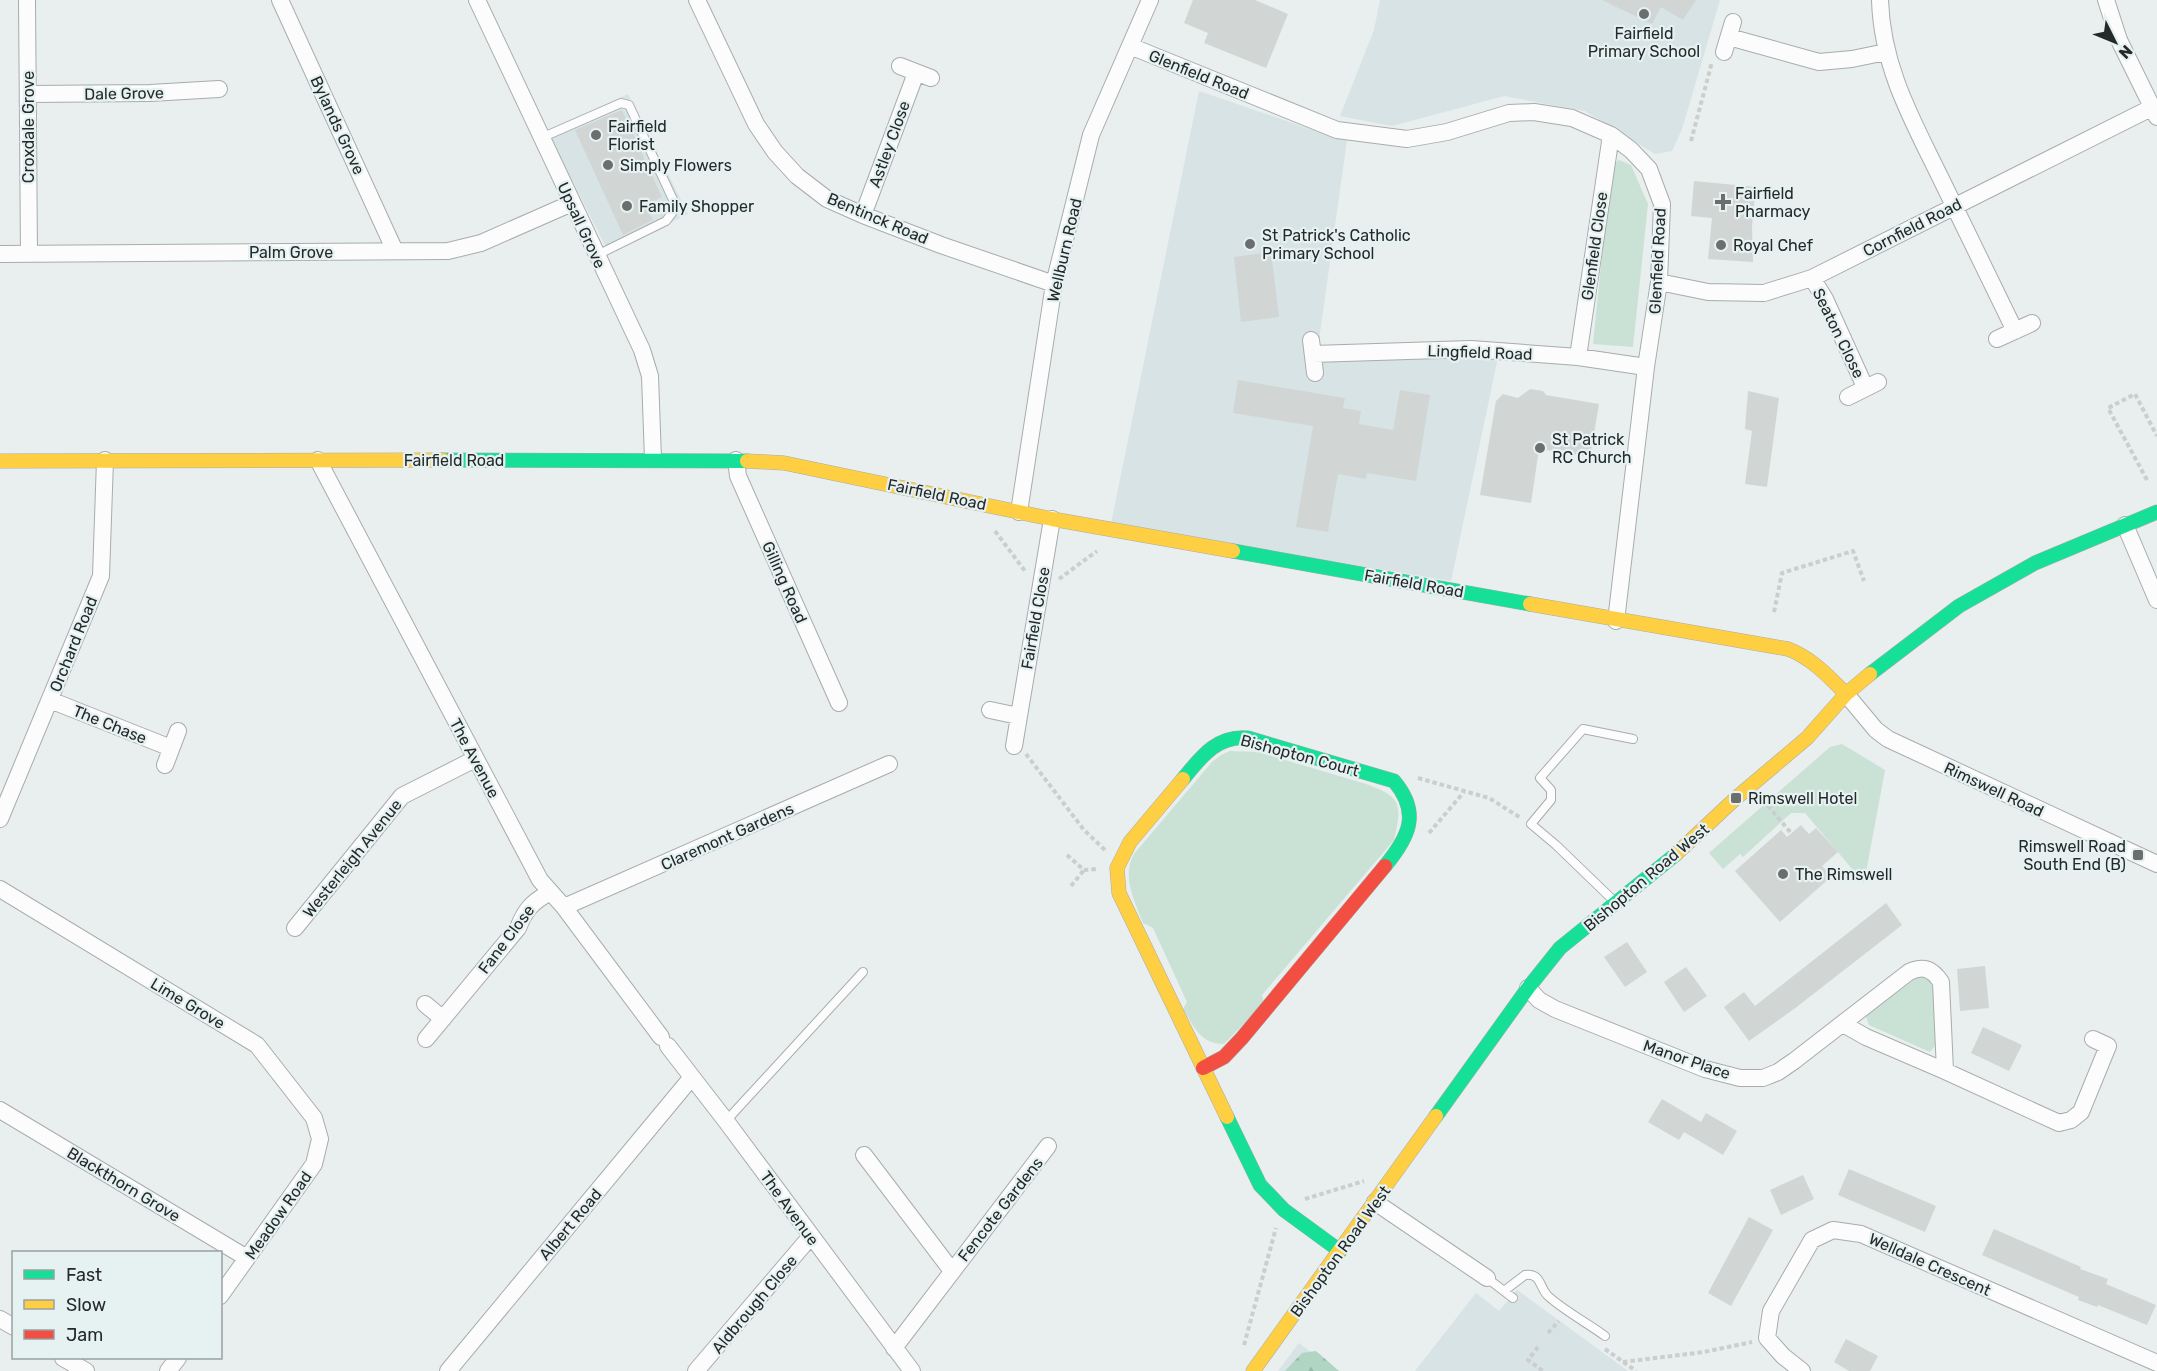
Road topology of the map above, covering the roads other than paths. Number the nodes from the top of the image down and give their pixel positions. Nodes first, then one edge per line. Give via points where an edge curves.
1 (27, 0) edge
2 (280, 0) edge
3 (477, 0) edge
4 (697, 0) edge
5 (1150, 0) edge
6 (1880, 0) edge
7 (2106, 0) edge
8 (1725, 43) road end
9 (1130, 46) junction
10 (1886, 52) junction
11 (900, 66) dead end
12 (219, 89) dead end
13 (29, 94) junction
14 (2154, 112) edge
15 (1611, 135) junction
16 (541, 138) junction
17 (572, 203) junction
18 (1954, 206) junction
19 (863, 214) junction
20 (395, 251) junction
21 (0, 254) edge
22 (29, 254) junction
23 (596, 255) junction
24 (1812, 278) junction
25 (1659, 282) junction
26 (1054, 284) junction
27 (2032, 323) dead end
28 (2015, 331) junction
29 (1997, 339) dead end
30 (1578, 357) junction
31 (1646, 367) junction
32 (1315, 373) dead end
33 (1848, 397) dead end
34 (653, 459) junction
35 (0, 460) edge
36 (105, 460) junction
37 (318, 460) junction
38 (735, 460) junction
39 (1019, 512) junction
40 (2157, 512) edge
41 (1052, 519) junction
42 (2125, 525) junction
43 (2157, 600) edge
44 (1616, 621) junction
45 (1846, 694) junction
46 (50, 700) junction
47 (839, 703) dead end
48 (990, 710) dead end
49 (1018, 716) junction
50 (178, 731) dead end
51 (1633, 739) dead end
52 (1014, 746) road end
53 (171, 748) junction
54 (475, 759) junction
55 (890, 764) dead end
56 (165, 765) dead end
57 (0, 819) edge
58 (2157, 864) edge
59 (0, 889) edge
60 (549, 893) junction
61 (1616, 903) junction
62 (564, 907) junction
63 (295, 927) dead end
64 (863, 972) dead end
65 (1528, 988) junction
66 (425, 1004) dead end
67 (443, 1018) junction
68 (1843, 1024) junction
69 (426, 1039) dead end
70 (2093, 1039) dead end
71 (1203, 1068) junction
72 (1945, 1071) junction
73 (692, 1077) junction
74 (0, 1110) edge
75 (726, 1121) junction
76 (1048, 1146) dead end
77 (864, 1155) dead end
78 (314, 1164) joint
79 (1375, 1202) junction
80 (811, 1236) junction
81 (1340, 1251) junction
82 (247, 1258) junction
83 (952, 1271) junction
84 (1488, 1278) joint
85 (1504, 1291) junction
86 (222, 1293) edge
87 (1513, 1298) dead end
88 (1605, 1336) dead end
89 (894, 1348) junction
90 (65, 1359) edge
91 (177, 1359) edge
92 (2157, 1364) edge
93 (86, 1371) edge
94 (168, 1371) edge
95 (448, 1371) edge
96 (696, 1371) edge
97 (912, 1371) edge
98 (1253, 1371) edge
99 (1802, 1371) edge

1 - 13 street, Croxdale Grove
2 - 20 street, Bylands Grove
3 - 16 street, Upsall Grove
4 - 19 street, Bentinck Road via 756,124 775,152 797,176 827,199
5 - 9 street, Wellburn Road
6 - 10 street
7 - 14 street via 2119,40
8 - 10 street via 1819,62
9 - 15 street, Glenfield Road via 1337,129 1407,139 1447,132 1509,113 1534,112 1572,118
9 - 26 street, Wellburn Road via 1090,135
10 - 18 street via 1899,94
11 - 19 street, Astley Close via 923,75
12 - 13 street, Dale Grove
13 - 22 street, Croxdale Grove
14 - 18 street, Cornfield Road
15 - 25 street, Glenfield Road via 1649,169 1662,204
15 - 30 street, Glenfield Close
16 - 17 street, Upsall Grove
16 - 23 lane via 621,103 629,105 643,134 675,204 672,213 666,221
17 - 20 street, Palm Grove via 481,243 448,251
17 - 23 street, Upsall Grove
18 - 24 street, Cornfield Road
18 - 28 street
19 - 26 street, Bentinck Road
20 - 22 street, Palm Grove
21 - 22 street, Palm Grove
23 - 34 street, Upsall Grove via 650,376
24 - 25 street, Cornfield Road via 1764,293 1708,292
24 - 33 street, Seaton Close via 1872,385
25 - 31 street, Glenfield Road
26 - 39 street, Wellburn Road
27 - 28 street
28 - 29 street
30 - 31 street, Lingfield Road
30 - 32 street, Lingfield Road via 1471,349 1312,347
31 - 44 street, Glenfield Road
34 - 37 street, Fairfield Road
34 - 38 street, Fairfield Road
35 - 36 street, Fairfield Road
36 - 37 street, Fairfield Road
36 - 46 street, Orchard Road via 102,576
37 - 54 street, The Avenue
38 - 39 street, Fairfield Road via 784,463
38 - 47 street, Gilling Road via 738,476
39 - 41 street, Fairfield Road
40 - 42 street, Bishopton Road West
41 - 44 street, Fairfield Road
41 - 49 street, Fairfield Close
42 - 43 street
42 - 45 street, Bishopton Road West via 2035,563 1959,606
44 - 45 street, Fairfield Road via 1800,653
45 - 58 street, Rimswell Road via 1888,739
45 - 61 street, Bishopton Road West via 1807,738
46 - 53 street, The Chase
46 - 57 street, Orchard Road
48 - 49 street
49 - 52 street, Fairfield Close
50 - 53 street
51 - 61 lane via 1583,729 1540,778 1551,790 1551,800 1531,824
53 - 56 street
54 - 60 street, The Avenue
54 - 63 street, Westerleigh Avenue via 402,796
55 - 62 street, Claremont Gardens
59 - 78 street, Lime Grove via 257,1045 314,1118 320,1139
60 - 62 street, The Avenue
60 - 67 street, Fane Close via 524,912 518,928
61 - 65 street, Bishopton Road West via 1560,948
62 - 73 street, The Avenue
64 - 75 lane
65 - 68 street, Manor Place via 1539,1000 1571,1017 1705,1069 1740,1078 1763,1078 1778,1072
65 - 79 street, Bishopton Road West
66 - 67 street
67 - 69 street, Fane Close
68 - 72 street
68 - 72 street, Manor Place via 1909,972 1927,969 1941,982
70 - 72 street via 2108,1046 2081,1112 2059,1123
71 - 71 street, Bishopton Court via 1119,893 1117,868 1130,842 1205,752 1236,737 1394,781 1410,808 1410,828 1401,847 1242,1038 1224,1057
71 - 81 street, Bishopton Court via 1260,1185 1281,1207
73 - 75 street, The Avenue
73 - 95 street, Albert Road
74 - 82 street, Blackthorn Grove
75 - 80 street, The Avenue
76 - 83 street, Fencote Gardens
77 - 83 street, Fencote Gardens
78 - 82 street, Meadow Road
79 - 81 street, Bishopton Road West
79 - 84 street
80 - 89 street, The Avenue
80 - 96 street, Aldbrough Close
81 - 98 street, Bishopton Road West
82 - 86 street, Meadow Road
83 - 89 street, Fencote Gardens
84 - 85 lane
85 - 87 lane
85 - 88 lane via 1525,1275 1534,1276 1546,1294
89 - 97 street, The Avenue
90 - 93 street
91 - 94 street
92 - 99 street, Welldale Crescent via 1861,1234 1833,1230 1812,1240 1771,1311 1768,1339

